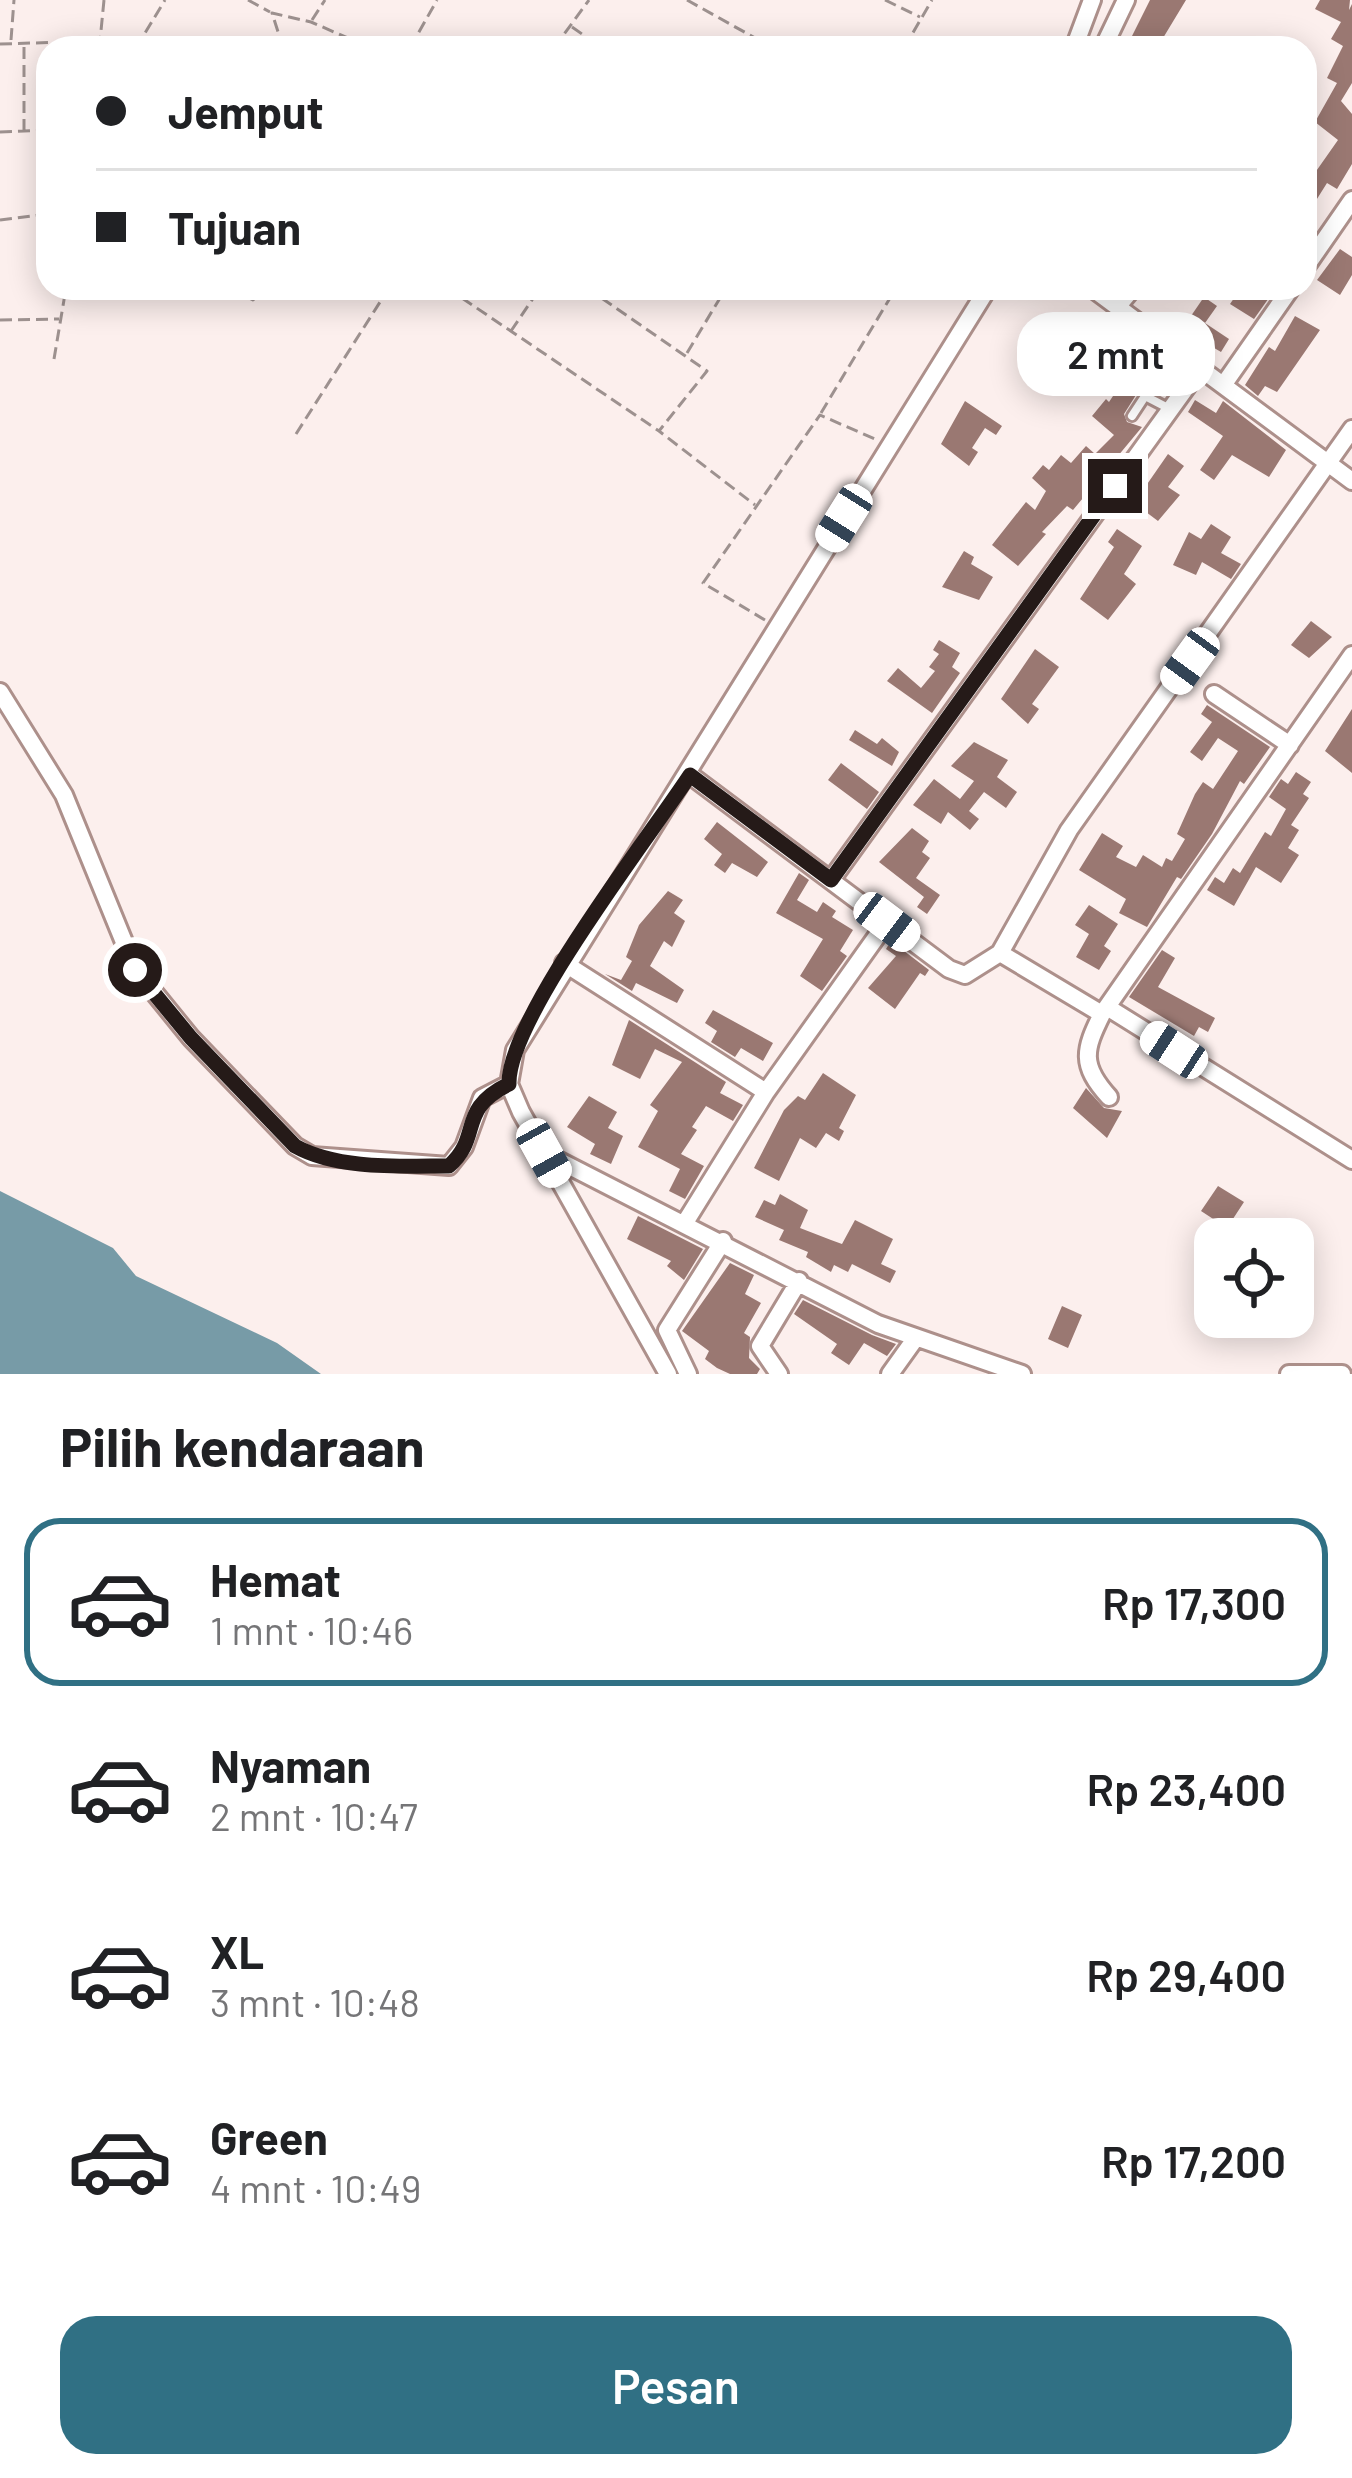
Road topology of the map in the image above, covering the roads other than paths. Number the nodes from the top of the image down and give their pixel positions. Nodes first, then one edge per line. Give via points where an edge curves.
1 (1092, 0) edge
2 (1126, 0) edge
3 (1078, 36) edge
4 (1109, 36) edge
5 (1352, 200) edge
6 (1317, 251) edge
7 (980, 300) edge
8 (1108, 300) edge
9 (1123, 300) edge
10 (1283, 300) edge
11 (1117, 307) junction
12 (1201, 368) junction
13 (1155, 381) dead end
14 (1224, 384) junction
15 (1145, 395) junction
16 (1172, 410) junction
17 (1132, 416) dead end
18 (1352, 429) edge
19 (1338, 469) edge
20 (1352, 655) edge
21 (0, 692) edge
22 (1214, 694) dead end
23 (1290, 745) junction
24 (690, 775) junction
25 (831, 880) junction
26 (887, 922) junction
27 (1000, 953) junction
28 (564, 964) junction
29 (1105, 1011) junction
30 (509, 1084) junction
31 (766, 1091) junction
32 (1109, 1097) dead end
33 (544, 1153) junction
34 (1352, 1160) edge
35 (686, 1221) junction
36 (722, 1240) junction
37 (799, 1281) junction
38 (915, 1339) junction
39 (668, 1374) edge
40 (688, 1374) edge
41 (778, 1374) edge
42 (890, 1374) edge
43 (1022, 1374) edge
44 (1289, 1374) edge
45 (1342, 1374) edge

1 - 3 street
2 - 4 street
5 - 6 street
7 - 24 street
8 - 11 street
9 - 11 street
10 - 14 street
11 - 12 street
12 - 14 street
12 - 16 street
13 - 15 lane
14 - 19 street
15 - 16 lane
15 - 17 lane
16 - 25 street
18 - 19 street
19 - 27 street via 1069,830
20 - 23 street
21 - 30 street via 64,795 135,970 295,1146 312,1156 449,1166 475,1109
22 - 23 street
23 - 29 street
24 - 25 street
24 - 28 street
25 - 26 street
26 - 27 street via 965,975
26 - 31 street
27 - 29 street
28 - 30 street via 514,1050
28 - 31 street
29 - 32 street via 1085,1062
29 - 34 street
30 - 33 street
31 - 35 street
33 - 35 street
33 - 39 street
35 - 36 street
36 - 37 street
36 - 40 street via 667,1330
37 - 38 street
37 - 41 street via 760,1346
38 - 42 street
38 - 43 street
44 - 45 street

